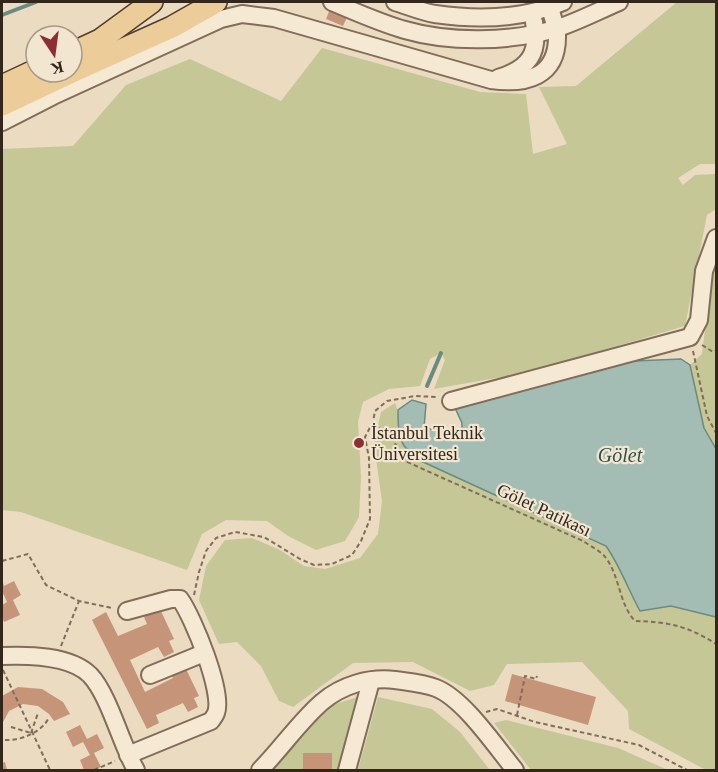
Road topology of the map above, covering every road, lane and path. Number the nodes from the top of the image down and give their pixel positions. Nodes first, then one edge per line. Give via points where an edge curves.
1 (152, 2) edge
2 (216, 2) edge
3 (332, 2) edge
4 (396, 2) edge
5 (619, 2) edge
6 (556, 4) edge
7 (532, 12) junction
8 (555, 29) junction
9 (536, 33) junction
10 (84, 47) edge
11 (84, 67) edge
12 (24, 76) edge
13 (491, 80) junction
14 (47, 84) edge
15 (2, 86) edge
16 (2, 105) edge
17 (2, 122) edge
18 (717, 238) edge
19 (690, 337) junction
20 (451, 401) joint
21 (373, 422) junction
22 (717, 433) edge
23 (2, 561) edge
24 (79, 602) junction
25 (192, 602) dead end
26 (127, 611) joint
27 (717, 644) edge
28 (204, 652) junction
29 (2, 656) edge
30 (56, 660) junction
31 (2, 668) edge
32 (150, 675) dead end
33 (537, 676) dead end
34 (371, 681) junction
35 (38, 713) dead end
36 (472, 716) junction
37 (517, 716) junction
38 (49, 717) dead end
39 (11, 727) dead end
40 (31, 733) junction
41 (5, 740) dead end
42 (128, 754) junction
43 (50, 771) edge
44 (94, 771) edge
45 (136, 771) edge
46 (260, 771) edge
47 (347, 771) edge
48 (515, 771) edge
49 (687, 771) edge

1 - 10 main road
2 - 11 main road via 172,27
3 - 9 lane via 430,36 500,38
4 - 7 lane via 433,14 480,17
5 - 8 lane
6 - 7 lane
6 - 8 lane
7 - 9 lane
8 - 9 lane
8 - 13 lane via 552,61 541,74 520,82
9 - 13 lane via 527,64 512,74
12 - 15 main road
13 - 17 lane via 274,18 242,14 221,19
14 - 16 main road
18 - 19 lane via 704,271 699,320
19 - 20 lane
19 - 22 path via 707,416
20 - 21 path via 415,396 387,401 375,411
21 - 25 path via 366,437 370,519 352,555 332,564 314,565 264,537 235,532 216,538 206,551
21 - 27 path, Gölet Patikası via 393,440 405,461 583,541 605,556 617,577 627,612 635,621 675,624
23 - 24 path via 28,554 46,585
24 - 26 path
24 - 30 path
26 - 28 lane via 180,599
28 - 32 lane
28 - 42 lane via 217,698 217,712 211,721
29 - 30 lane
30 - 42 lane via 89,674
31 - 40 path
33 - 37 path via 525,676
34 - 36 lane via 402,681 437,688
34 - 46 lane via 342,688 322,703
34 - 47 lane
35 - 40 path
36 - 37 path via 497,709
36 - 48 lane
37 - 49 path via 639,745
38 - 40 path via 44,726
39 - 40 path
40 - 41 path
40 - 43 path
42 - 44 path
42 - 45 lane

